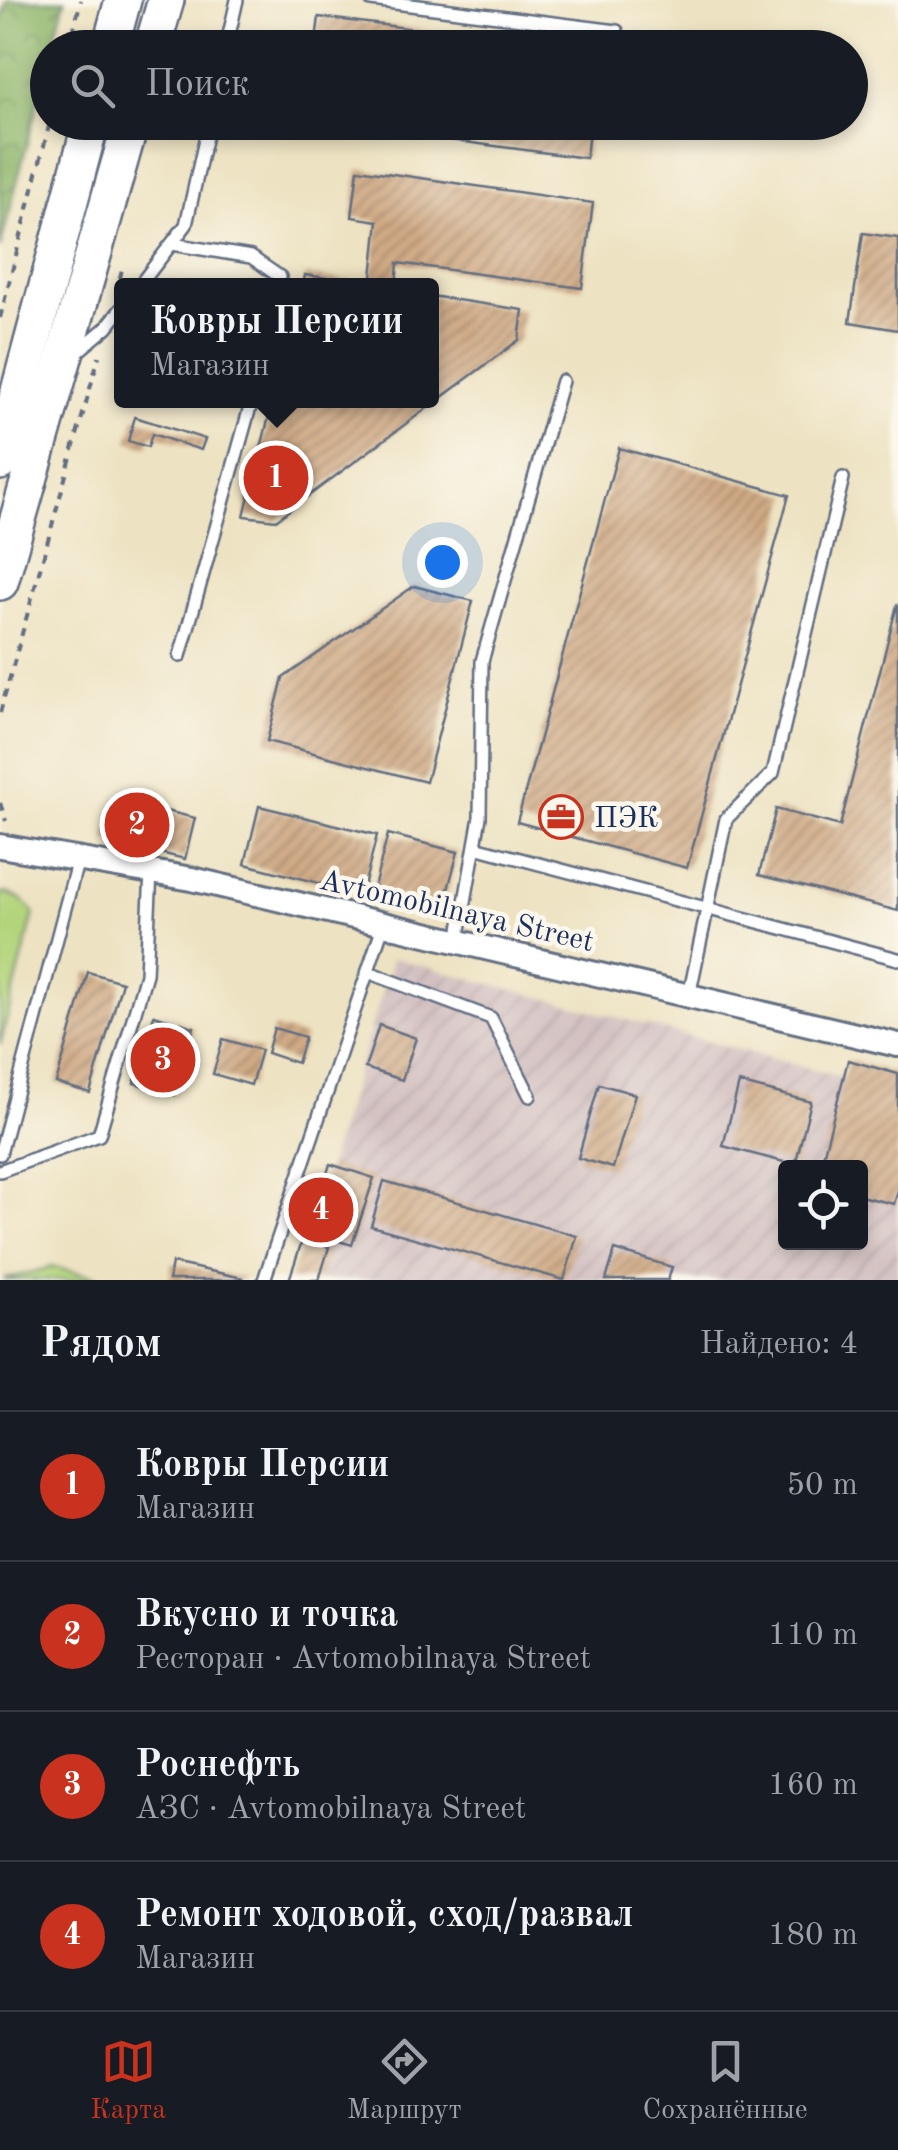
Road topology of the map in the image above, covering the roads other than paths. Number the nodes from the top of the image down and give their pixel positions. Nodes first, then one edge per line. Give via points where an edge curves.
1 (122, 0) edge
2 (166, 0) edge
3 (237, 0) edge
4 (371, 0) edge
5 (114, 30) edge
6 (157, 30) edge
7 (230, 30) edge
8 (601, 30) edge
9 (86, 140) edge
10 (125, 140) edge
11 (205, 140) edge
12 (172, 244) junction
13 (146, 278) edge
14 (280, 278) edge
15 (114, 318) edge
16 (59, 368) junction
17 (562, 381) dead end
18 (250, 408) edge
19 (0, 462) edge
20 (843, 478) dead end
21 (0, 582) edge
22 (180, 656) dead end
23 (5, 840) edge
24 (474, 846) junction
25 (78, 859) junction
26 (151, 872) junction
27 (707, 910) junction
28 (384, 923) junction
29 (458, 941) junction
30 (898, 960) edge
31 (368, 972) junction
32 (690, 996) junction
33 (898, 1046) edge
34 (530, 1096) dead end
35 (0, 1154) edge
36 (0, 1172) edge
37 (264, 1280) edge

1 - 5 main road
2 - 6 main road
3 - 7 lane
4 - 8 lane
9 - 19 main road
10 - 16 main road
11 - 12 lane via 186,225
12 - 13 lane
12 - 14 lane via 250,257
15 - 16 lane
16 - 21 main road
17 - 24 lane via 482,661
18 - 22 lane
20 - 27 lane via 773,773 726,819
23 - 25 street, Avtomobilnaya Street
24 - 27 lane
24 - 29 lane
25 - 26 street, Avtomobilnaya Street
25 - 35 lane
26 - 28 street, Avtomobilnaya Street via 194,874
26 - 36 lane via 146,974 99,1135
27 - 30 lane
27 - 32 lane
28 - 29 street, Avtomobilnaya Street
28 - 31 lane
29 - 32 street, Avtomobilnaya Street
31 - 34 lane via 490,1018
31 - 37 lane
32 - 33 street, Avtomobilnaya Street

